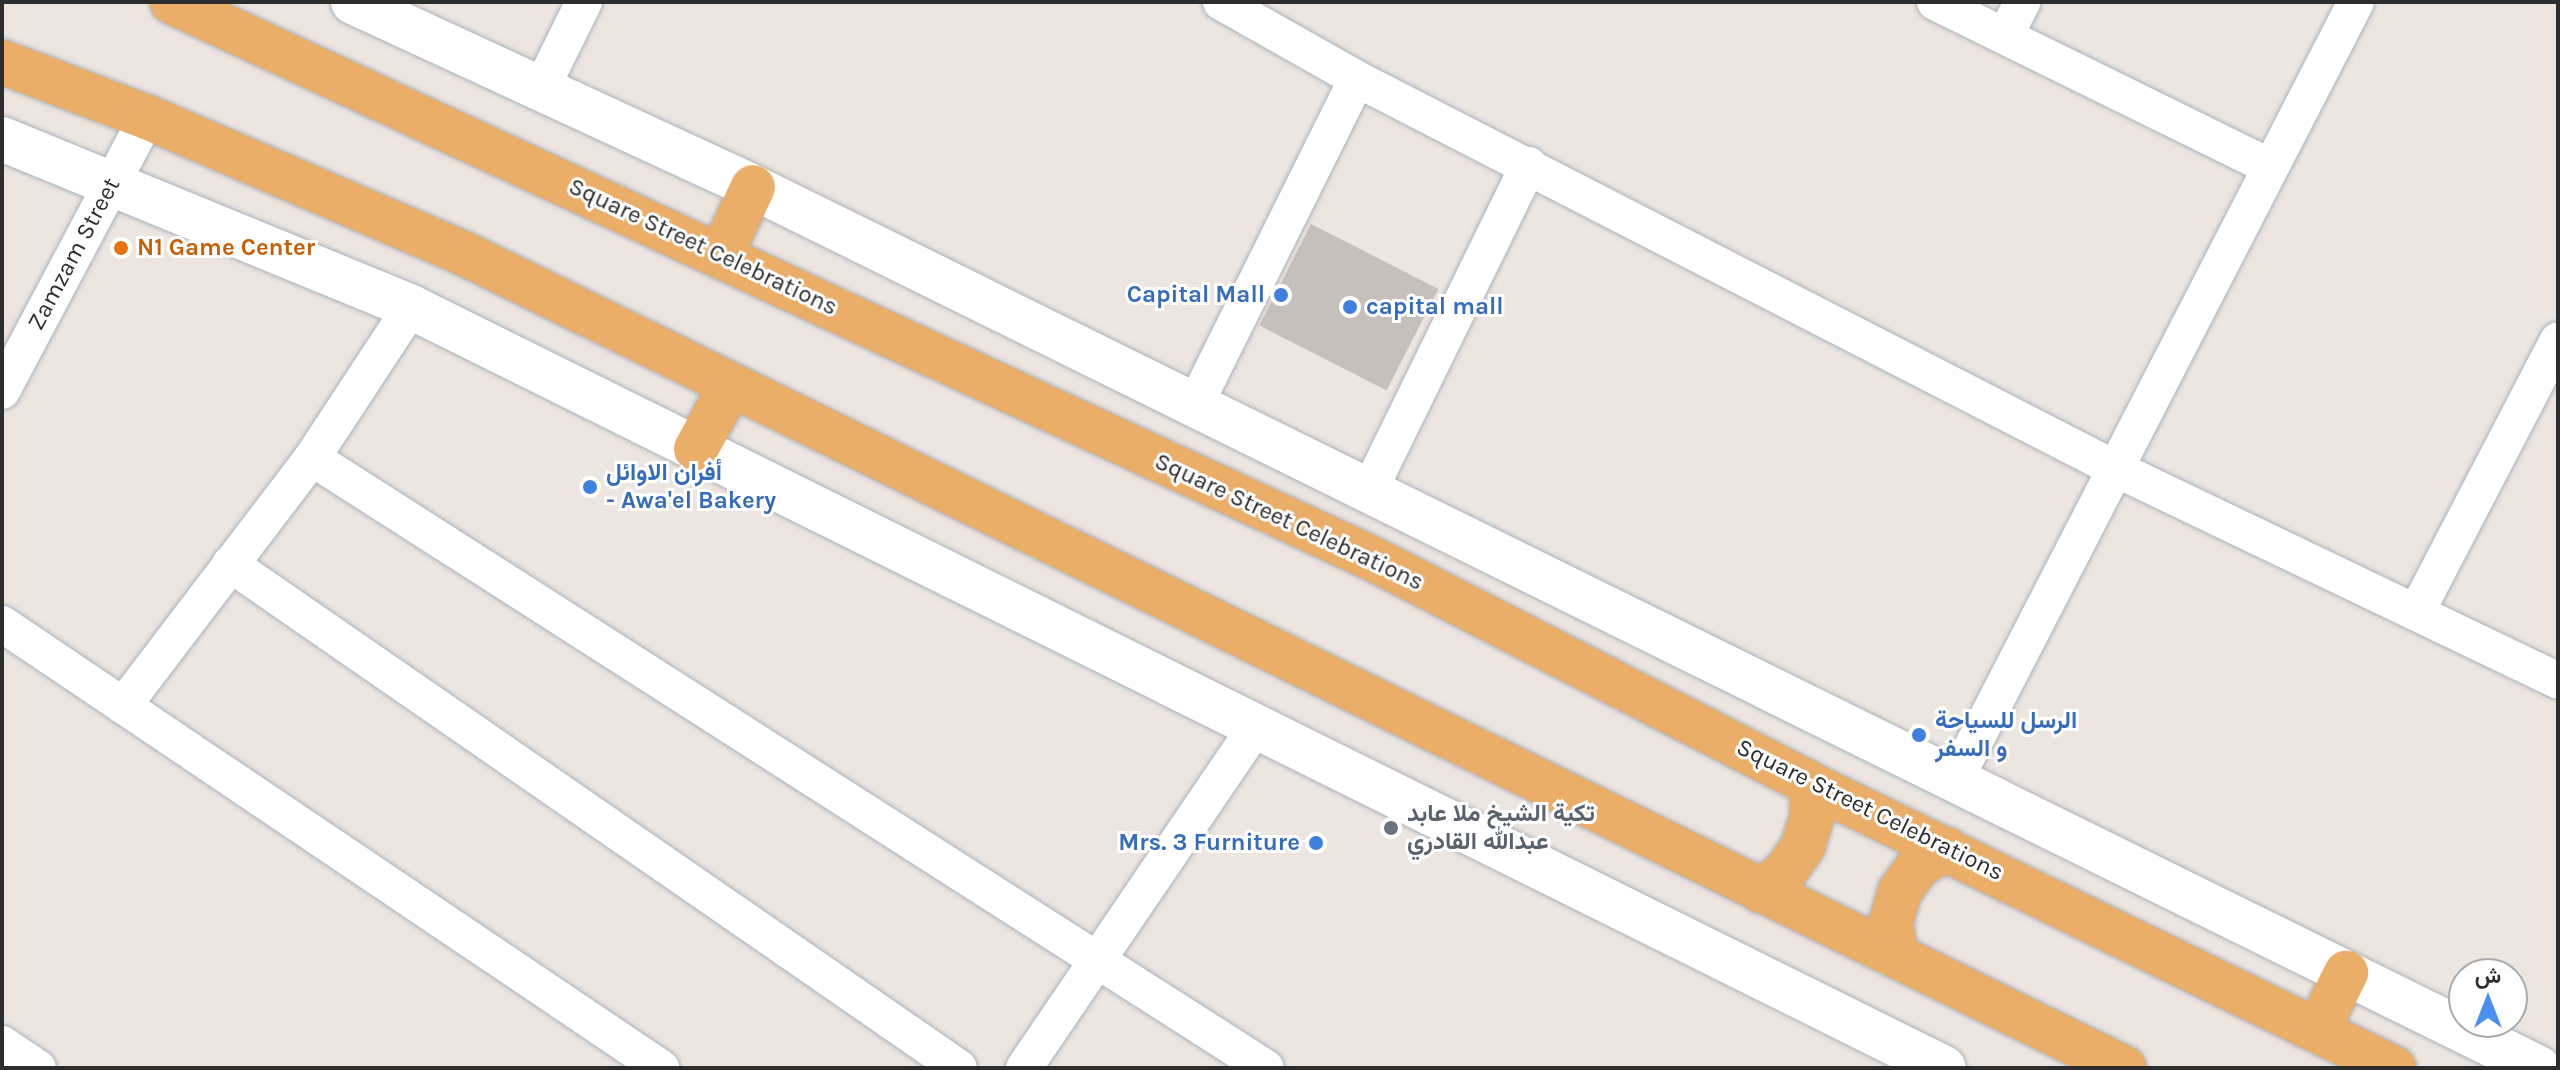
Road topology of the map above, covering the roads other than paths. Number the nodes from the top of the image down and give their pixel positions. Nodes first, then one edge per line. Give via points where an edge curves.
1 (172, 2) edge
2 (353, 2) edge
3 (584, 2) edge
4 (1221, 2) edge
5 (1935, 2) edge
6 (2022, 2) edge
7 (2356, 2) edge
8 (2005, 36) junction
9 (2, 62) edge
10 (1357, 79) junction
11 (542, 87) junction
12 (147, 117) junction
13 (2, 139) edge
14 (1529, 165) junction
15 (2270, 167) junction
16 (113, 181) junction
17 (753, 187) junction
18 (721, 255) junction
19 (411, 307) junction
20 (2558, 340) edge
21 (731, 385) junction
22 (2, 391) edge
23 (1195, 405) junction
24 (696, 449) junction
25 (312, 458) junction
26 (2114, 468) junction
27 (1369, 491) junction
28 (230, 564) junction
29 (2417, 611) junction
30 (2, 624) edge
31 (2558, 681) edge
32 (123, 706) junction
33 (1256, 727) junction
34 (1955, 780) junction
35 (1812, 785) junction
36 (1947, 849) junction
37 (1761, 891) junction
38 (1896, 955) junction
39 (1095, 959) junction
40 (2346, 973) junction
41 (2318, 1029) junction
42 (661, 1068) edge
43 (959, 1068) edge
44 (1024, 1068) edge
45 (1266, 1068) edge
46 (1944, 1068) edge
47 (2124, 1068) edge
48 (2394, 1068) edge
49 (2539, 1068) edge

1 - 18 main road, Square Street Celebrations
2 - 11 main road
3 - 11 street
4 - 10 street
5 - 8 street
6 - 8 street
7 - 15 street
8 - 15 street
9 - 12 main road
10 - 14 street
10 - 23 street
11 - 17 main road
12 - 16 street, Zamzam Street
12 - 21 main road via 467,255
13 - 16 main road
14 - 26 street
14 - 27 street
15 - 26 street
16 - 19 main road
16 - 22 street, Zamzam Street
17 - 18 main road
17 - 23 main road
18 - 35 main road, Square Street Celebrations via 1373,559
19 - 24 main road
19 - 25 street
20 - 29 street
21 - 24 main road
21 - 37 main road
23 - 27 main road
24 - 33 main road
25 - 28 street
25 - 39 street
26 - 29 street
26 - 34 street
27 - 34 main road
28 - 32 street
28 - 43 street
29 - 31 street
30 - 32 street
32 - 42 street
33 - 39 street
33 - 46 main road
34 - 40 main road
35 - 36 main road, Square Street Celebrations
35 - 37 main road via 1812,816 1803,846 1785,872
36 - 38 main road via 1919,865 1900,891 1891,922
36 - 41 main road, Square Street Celebrations
37 - 38 main road
38 - 47 main road
39 - 44 street
39 - 45 street
40 - 41 main road
40 - 49 main road
41 - 48 main road, Square Street Celebrations

